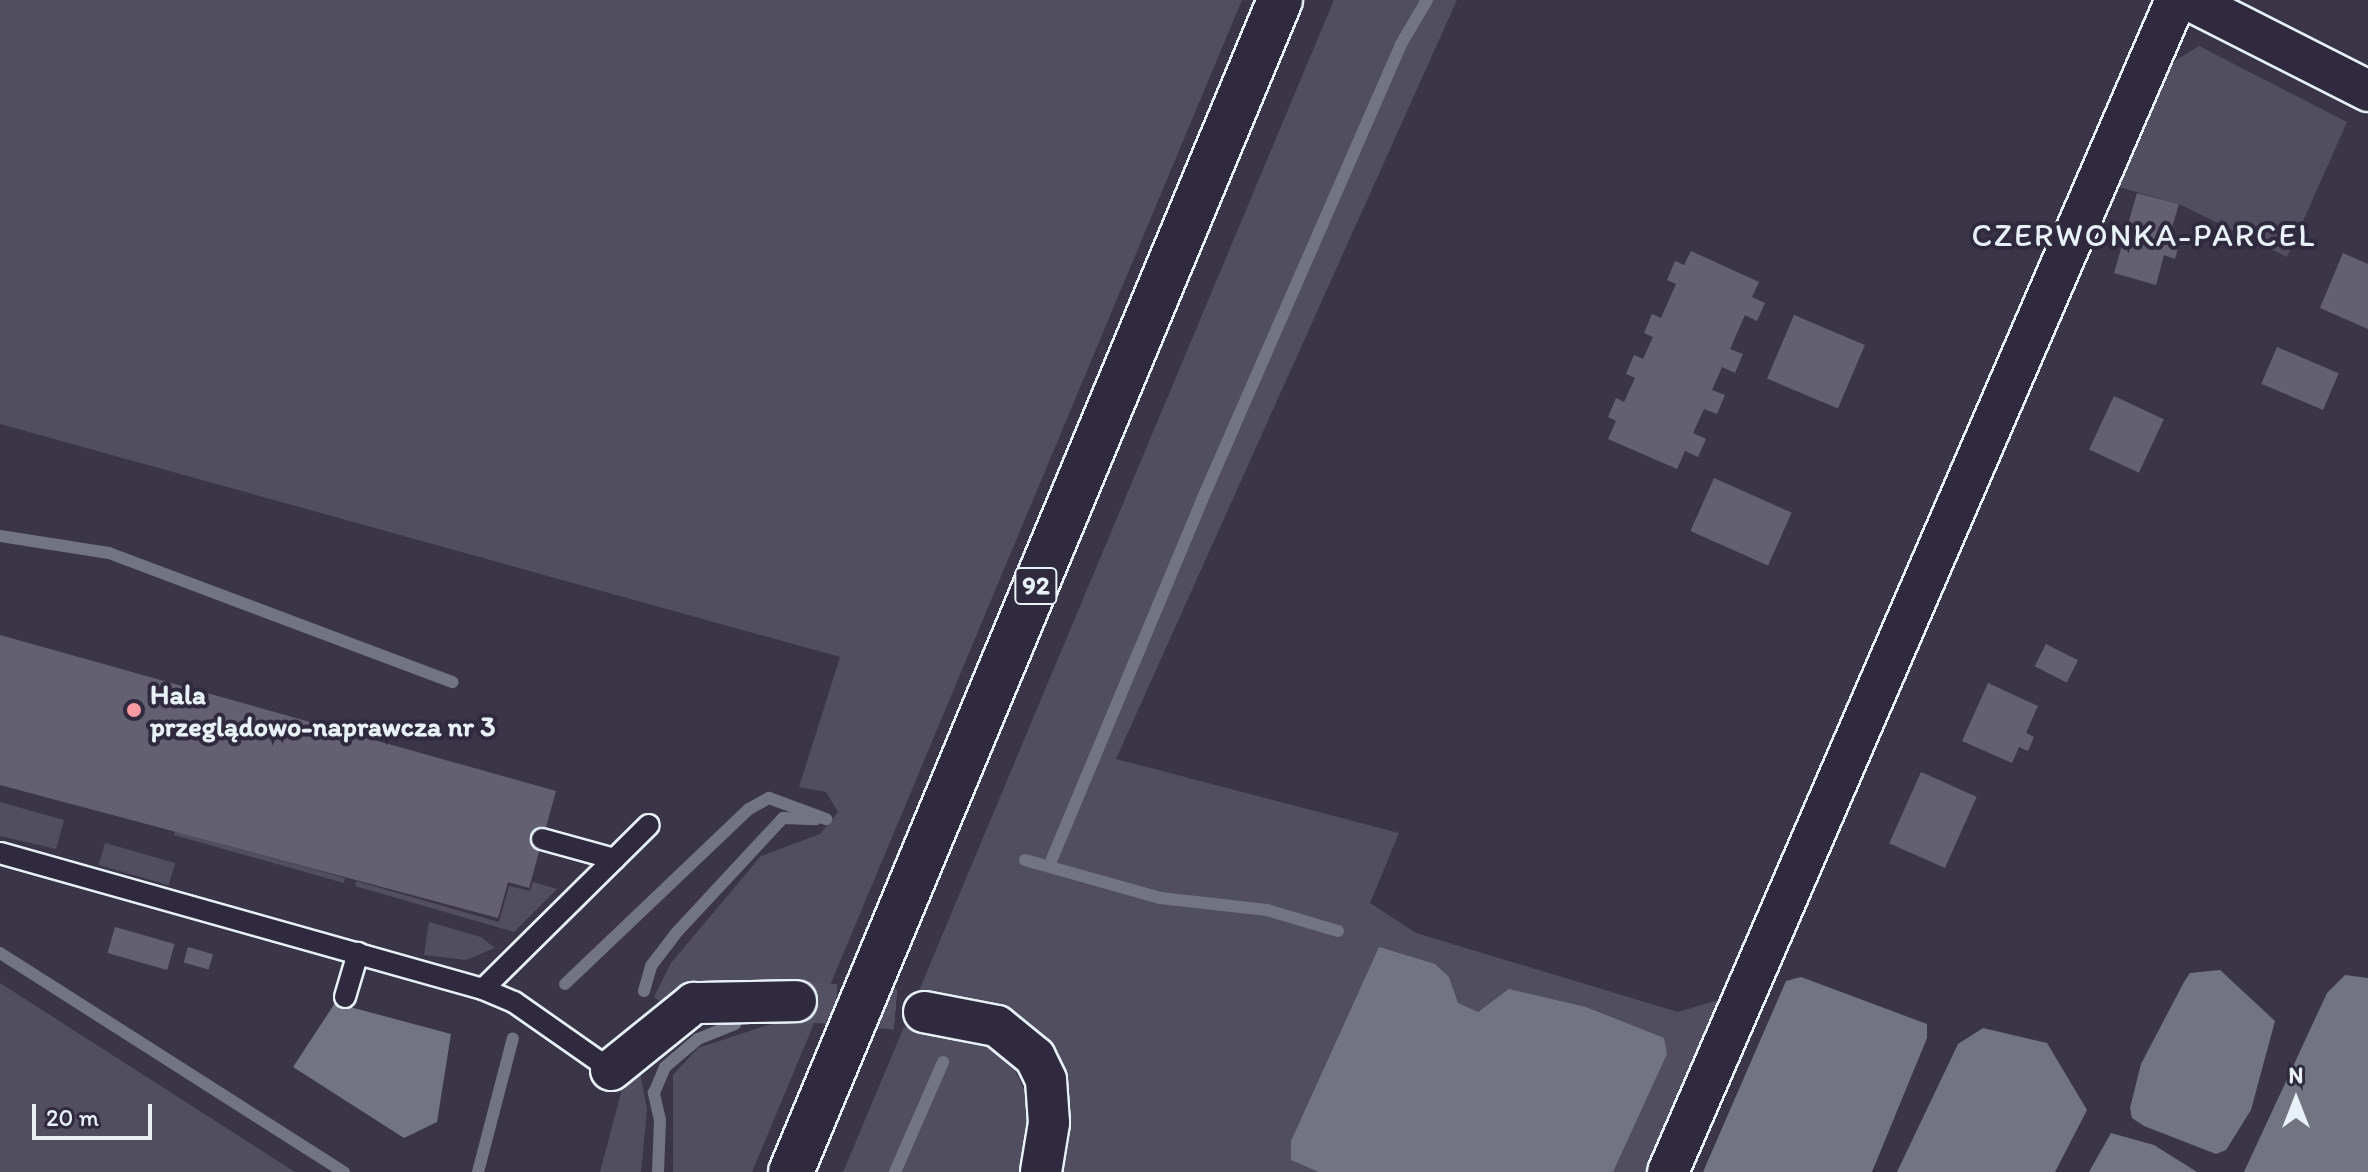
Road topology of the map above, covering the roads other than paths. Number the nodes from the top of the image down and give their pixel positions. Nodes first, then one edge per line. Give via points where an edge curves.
1 (1280, 0) edge
2 (2176, 0) edge
3 (2189, 0) edge
4 (2368, 91) edge
5 (649, 825) dead end
6 (542, 839) dead end
7 (0, 853) edge
8 (614, 859) junction
9 (358, 953) junction
10 (483, 989) junction
11 (345, 997) dead end
12 (796, 1001) tunnel mouth
13 (924, 1012) tunnel mouth
14 (611, 1070) joint
15 (791, 1172) edge
16 (1041, 1172) edge
17 (1668, 1172) edge

1 - 15 main road, 92
2 - 17 street
3 - 4 street
5 - 8 lane
6 - 8 lane
7 - 9 lane
8 - 10 lane
9 - 10 lane
9 - 11 lane
10 - 14 lane via 514,1002
12 - 14 street via 694,1003
13 - 16 street via 997,1026 1035,1057 1046,1080 1049,1123

